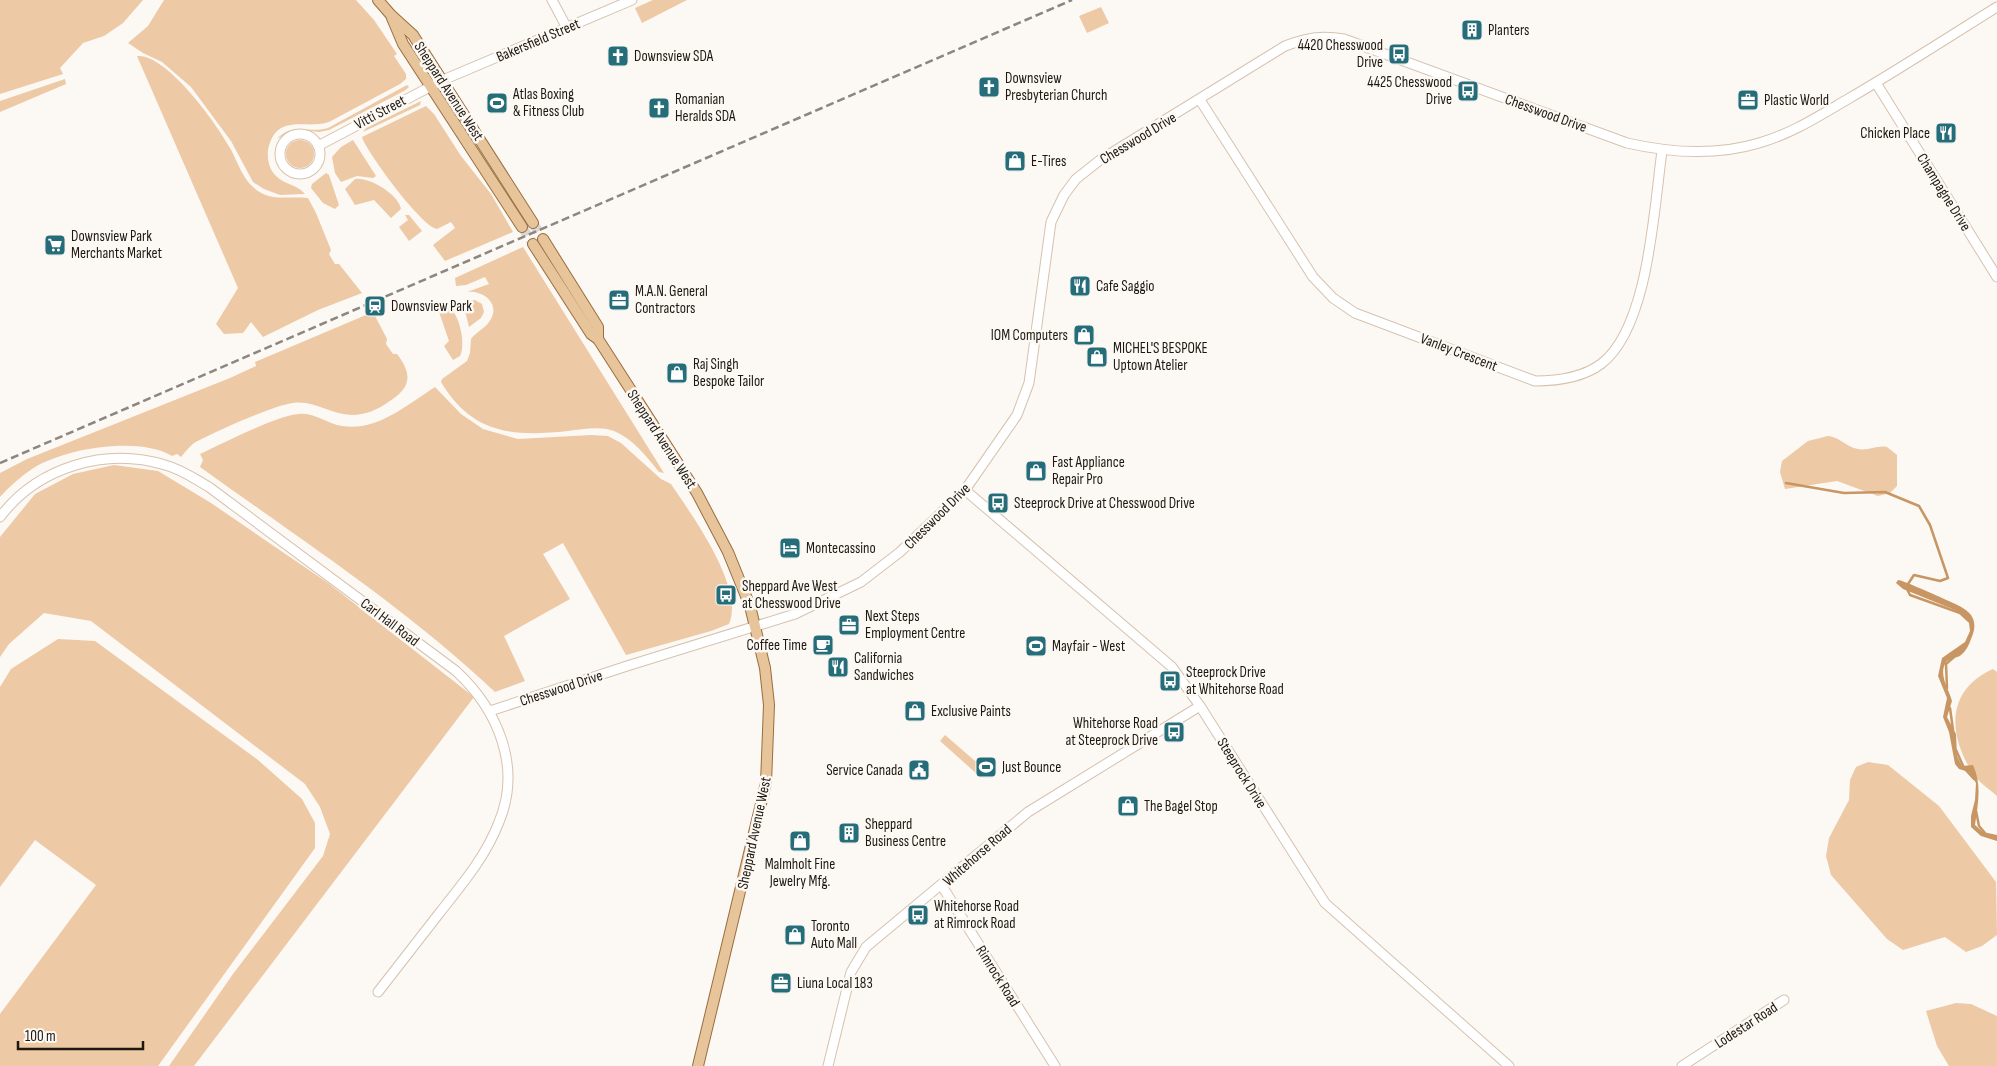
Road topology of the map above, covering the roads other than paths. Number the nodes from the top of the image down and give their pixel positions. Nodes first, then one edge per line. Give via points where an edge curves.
1 (378, 0) edge
2 (552, 0) edge
3 (632, 0) edge
4 (1997, 7) edge
5 (391, 16) junction
6 (567, 28) junction
7 (443, 80) junction
8 (1876, 83) junction
9 (432, 86) junction
10 (1200, 100) junction
11 (318, 146) junction
12 (1662, 151) junction
13 (533, 222) tunnel mouth
14 (522, 227) tunnel mouth
15 (543, 239) tunnel mouth
16 (533, 244) tunnel mouth
17 (1997, 276) edge
18 (598, 339) junction
19 (965, 490) junction
20 (0, 517) edge
21 (756, 627) junction
22 (1200, 706) junction
23 (490, 712) junction
24 (942, 886) junction
25 (378, 992) dead end
26 (1784, 1000) dead end
27 (698, 1066) edge
28 (828, 1066) edge
29 (1055, 1066) edge
30 (1509, 1066) edge
31 (1682, 1066) edge

1 - 5 main road, Sheppard Avenue West
2 - 6 street
3 - 6 street, Bakersfield Street
4 - 8 street, Chesswood Drive
5 - 7 main road, Sheppard Avenue West via 413,34
5 - 9 main road, Sheppard Avenue West via 403,44
6 - 7 street, Bakersfield Street
7 - 9 street, Vitti Street
7 - 13 main road, Sheppard Avenue West
8 - 12 street, Chesswood Drive via 1795,130 1759,143 1709,152
8 - 17 street, Champagne Drive
9 - 11 street, Vitti Street
9 - 14 main road, Sheppard Avenue West
10 - 12 street, Chesswood Drive via 1285,46 1306,38 1324,36 1344,39 1627,143
10 - 12 street, Vanley Crescent via 1313,278 1333,298 1355,313 1535,381 1557,381 1577,376 1601,364 1619,342 1634,314 1643,282
10 - 19 street, Chesswood Drive via 1100,160 1076,179 1064,195 1051,222 1025,395 1010,429
11 - 11 street via 301,134 288,138 280,149 282,163 298,174 311,171 319,160
15 - 18 main road, Sheppard Avenue West via 598,327
16 - 18 main road, Sheppard Avenue West via 590,334
18 - 21 main road, Sheppard Avenue West via 697,493 728,552
19 - 21 street, Chesswood Drive via 900,552 861,582 818,604
19 - 22 street, Steeprock Drive via 1161,657
20 - 23 street, Carl Hall Road via 40,480 85,462 136,458 178,470 209,487 456,672 478,694
21 - 23 street, Chesswood Drive
21 - 27 main road, Sheppard Avenue West via 769,706 766,783
22 - 24 street, Whitehorse Road via 1028,812
22 - 30 street, Steeprock Drive via 1325,903
23 - 25 street, Carl Hall Road via 503,742 508,766 507,795 499,824 471,873
24 - 28 street, Whitehorse Road via 881,933 855,962
24 - 29 street, Rimrock Road
26 - 31 street, Lodestar Road

